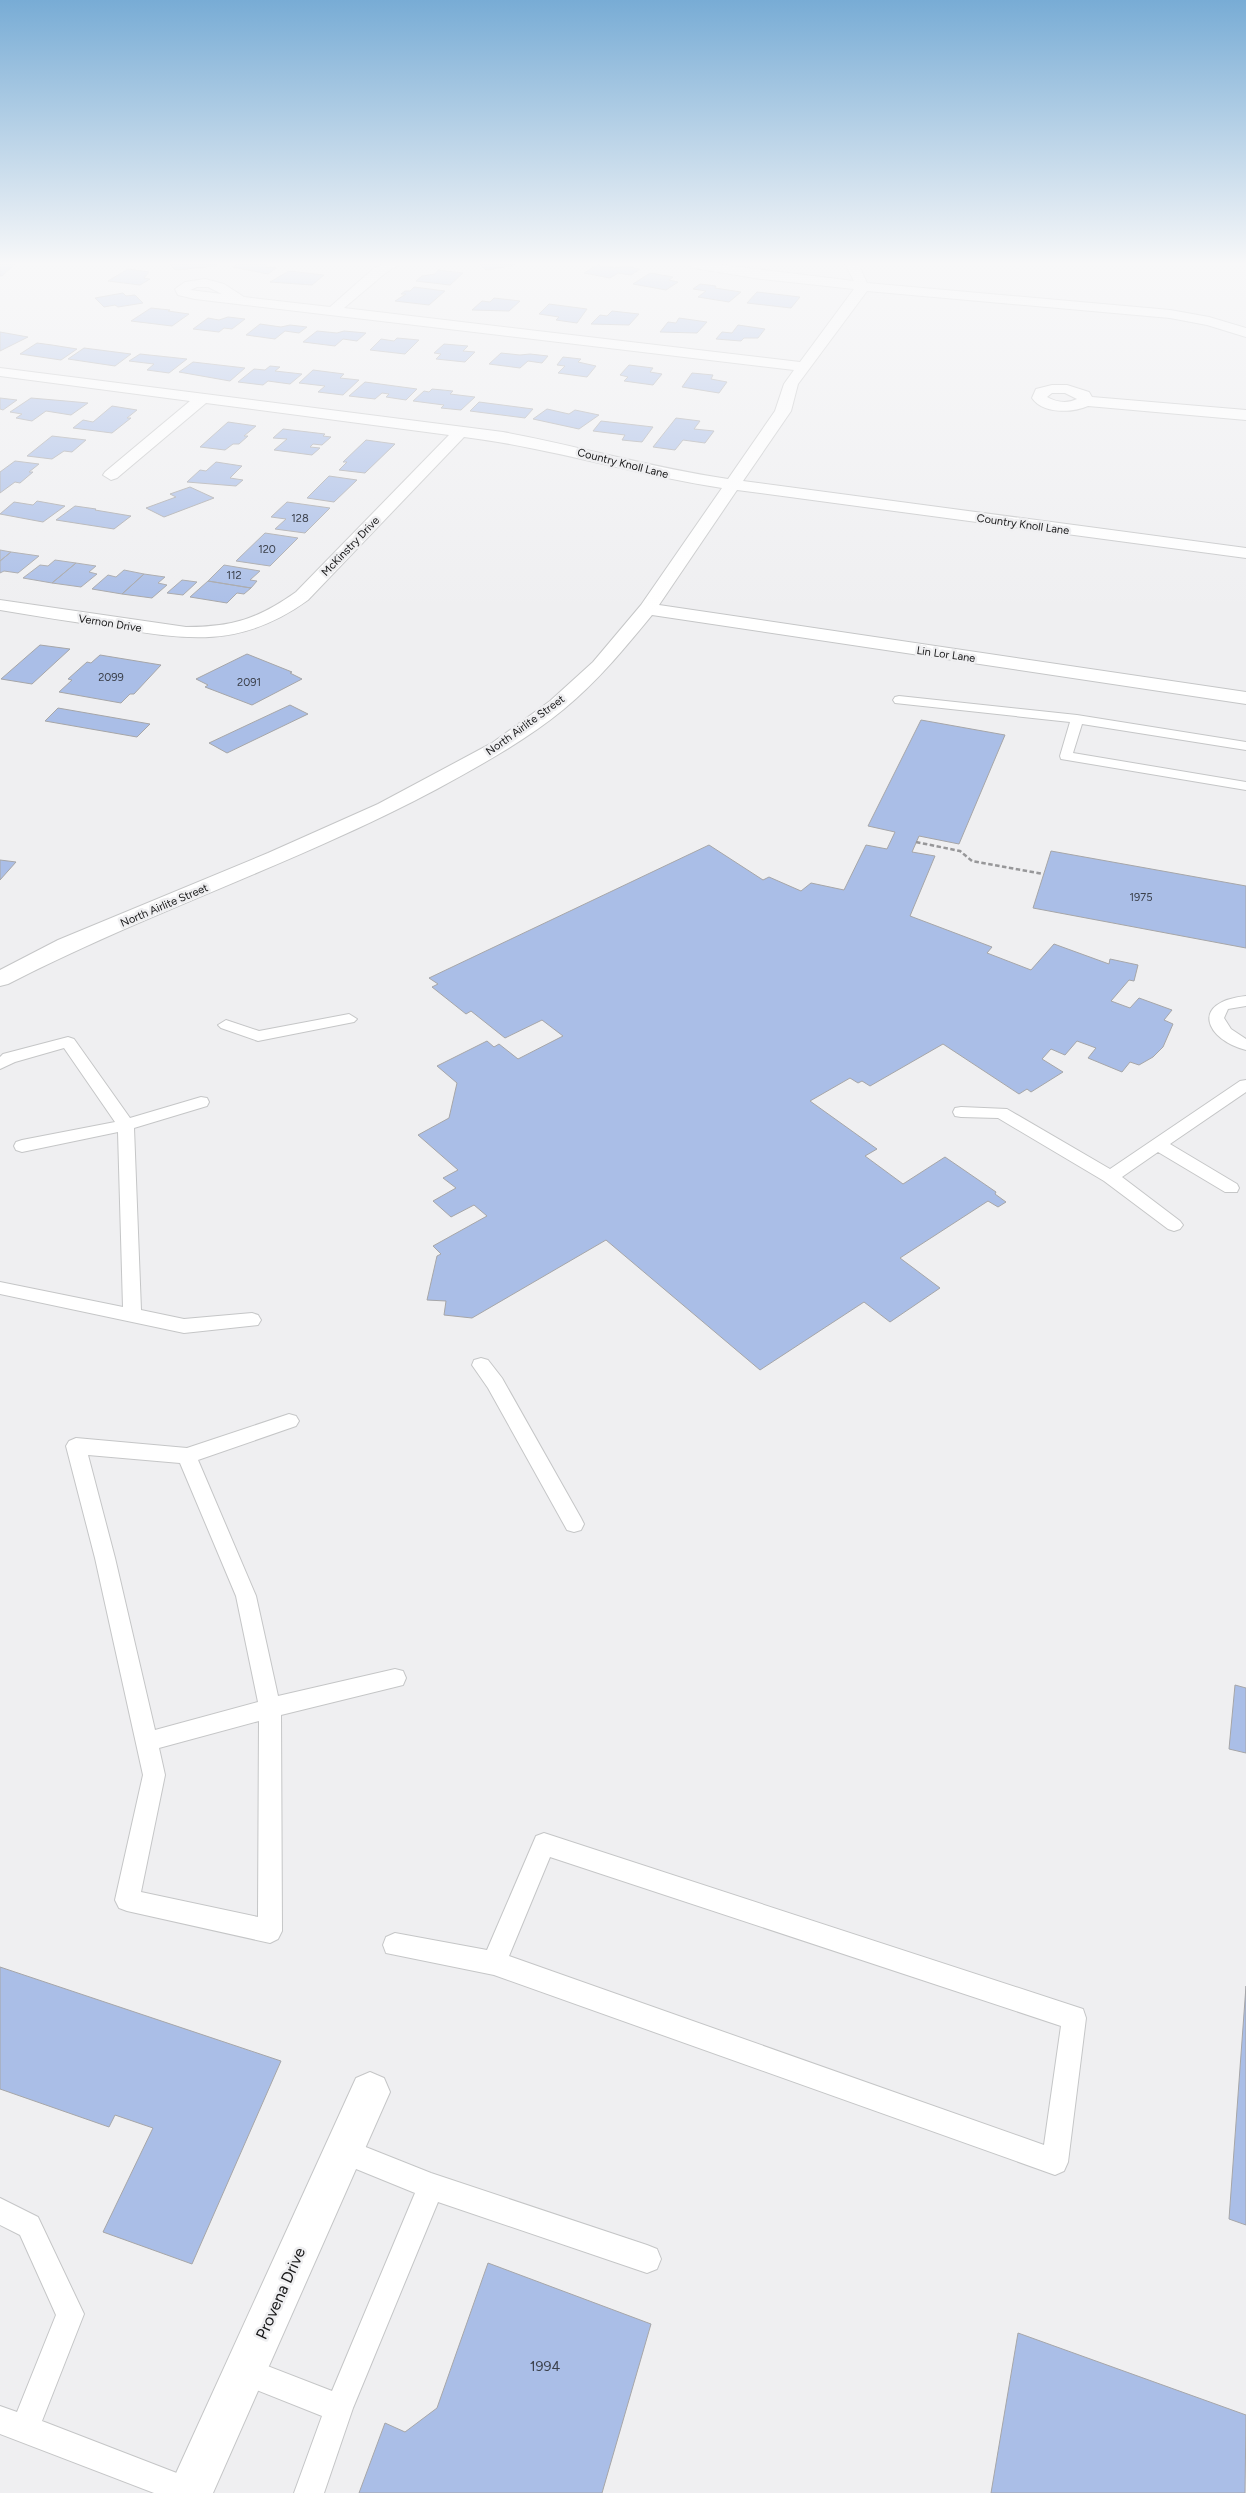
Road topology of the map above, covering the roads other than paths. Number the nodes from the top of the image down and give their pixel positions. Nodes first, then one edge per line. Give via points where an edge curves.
1 (65, 380) edge
2 (794, 380) edge
3 (203, 398) junction
4 (1085, 400) dead end
5 (1246, 415) edge
6 (461, 431) junction
7 (111, 475) dead end
8 (733, 485) junction
9 (1246, 553) edge
10 (0, 605) edge
11 (647, 609) junction
12 (221, 632) joint
13 (1246, 698) edge
14 (899, 700) dead end
15 (1077, 719) junction
16 (1246, 746) edge
17 (1246, 786) edge
18 (0, 979) edge
19 (1246, 1001) edge
20 (350, 1019) dead end
21 (226, 1025) dead end
22 (1246, 1045) edge
23 (0, 1064) edge
24 (1246, 1085) edge
25 (201, 1102) dead end
26 (961, 1112) dead end
27 (126, 1125) junction
28 (1159, 1145) junction
29 (22, 1146) dead end
30 (1110, 1177) junction
31 (1231, 1188) dead end
32 (1174, 1226) dead end
33 (0, 1288) edge
34 (132, 1315) junction
35 (252, 1320) dead end
36 (481, 1366) dead end
37 (289, 1421) dead end
38 (187, 1456) junction
39 (574, 1524) dead end
40 (395, 1678) dead end
41 (270, 1708) junction
42 (146, 1742) junction
43 (395, 1945) dead end
44 (494, 1963) junction
45 (370, 2092) dead end
46 (343, 2151) junction
47 (431, 2186) junction
48 (0, 2211) edge
49 (647, 2259) dead end
50 (244, 2372) junction
51 (339, 2408) junction
52 (7, 2424) edge
53 (190, 2493) edge
54 (309, 2493) edge

1 - 3 street, Country Knoll Lane
2 - 8 street, North Airlite Street via 784,412
3 - 6 street, Country Knoll Lane
3 - 7 street
4 - 5 street
6 - 8 street, Country Knoll Lane via 548,445 674,476
6 - 12 street, McKinstry Drive via 288,608 256,625
8 - 9 street, Country Knoll Lane
8 - 11 street, North Airlite Street
10 - 12 street, Vernon Drive via 169,632
11 - 13 street, Lin Lor Lane
11 - 18 street, North Airlite Street via 600,666 557,704 499,747 376,812 276,858 66,945
14 - 15 lane
15 - 16 lane
15 - 17 lane via 1066,756
19 - 22 lane via 1228,1004 1216,1016 1223,1032
20 - 21 lane via 258,1036
23 - 27 lane via 9,1058 68,1042
24 - 28 lane
25 - 27 lane
26 - 30 lane via 1001,1113
27 - 29 lane
27 - 34 lane
28 - 30 lane
28 - 31 lane
30 - 32 lane
33 - 34 lane
34 - 35 lane via 184,1326
36 - 39 lane via 496,1383
37 - 38 lane
38 - 41 lane via 246,1596
38 - 42 lane via 76,1446
40 - 41 lane
41 - 42 lane
41 - 42 lane via 270,1931 128,1900 154,1775
43 - 44 lane
44 - 44 lane via 531,1976 1055,2162 1074,2018 544,1844
45 - 46 street, Provena Drive
46 - 47 lane
46 - 50 street, Provena Drive
47 - 49 lane
47 - 51 lane
48 - 52 lane via 29,2226 70,2314
50 - 51 lane
50 - 53 street, Provena Drive
51 - 54 lane
52 - 53 lane

